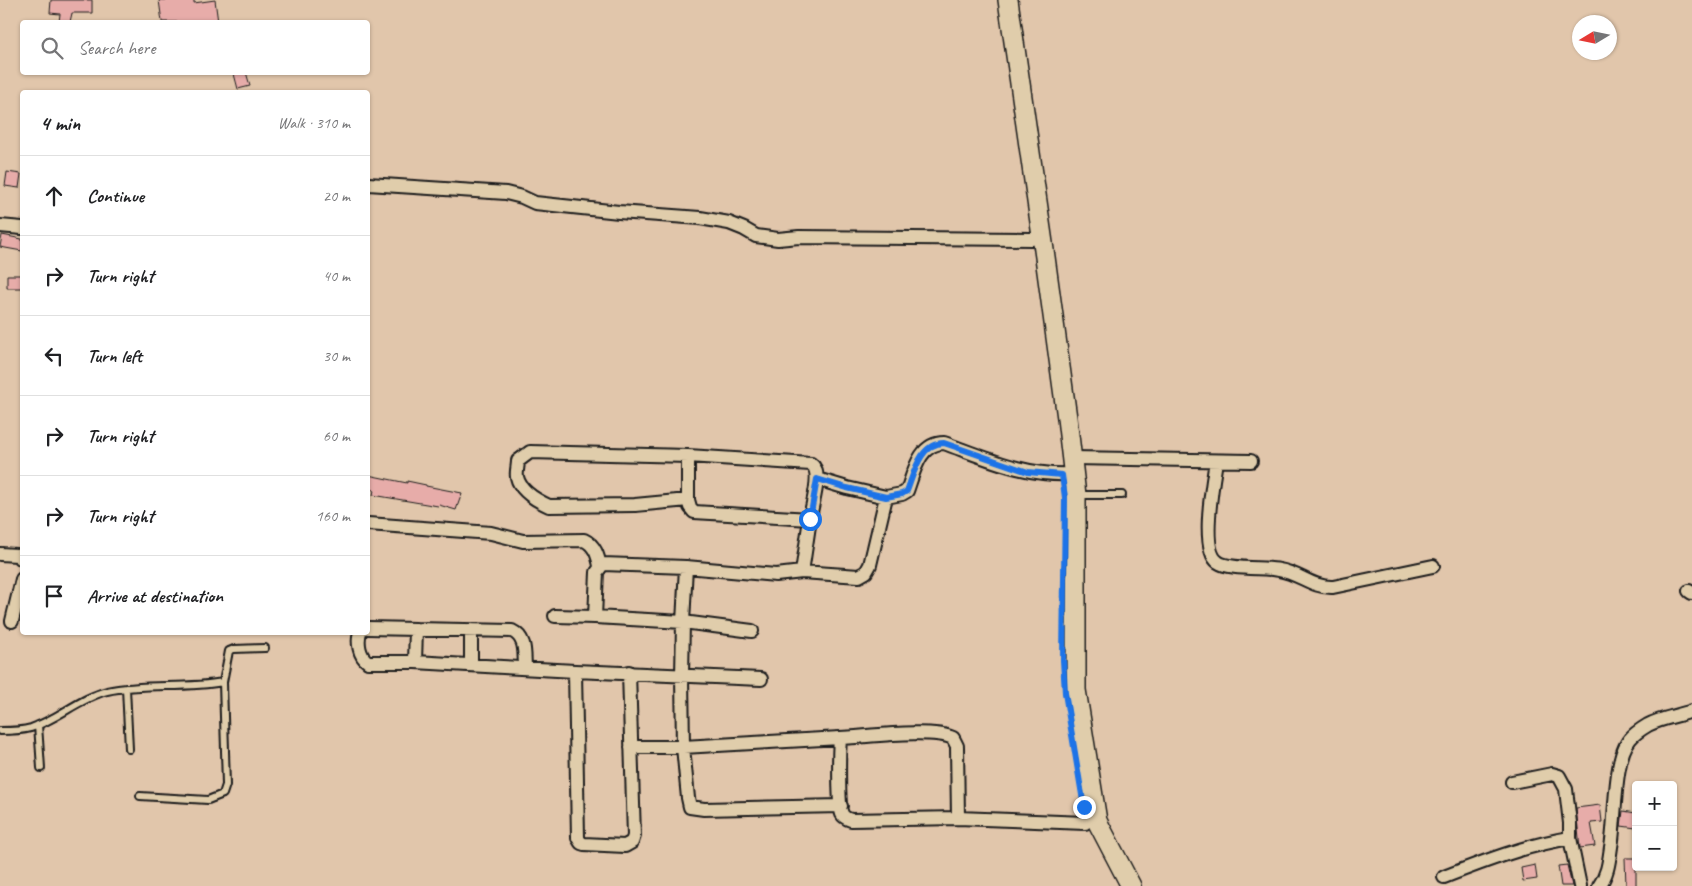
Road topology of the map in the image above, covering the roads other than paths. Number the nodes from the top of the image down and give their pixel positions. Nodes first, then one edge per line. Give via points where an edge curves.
1 (996, 0) edge
2 (1008, 0) edge
3 (1022, 140) junction
4 (370, 184) edge
5 (0, 226) edge
6 (20, 228) edge
7 (1032, 239) junction
8 (688, 456) junction
9 (1216, 461) junction
10 (1251, 461) dead end
11 (1069, 469) junction
12 (817, 479) junction
13 (1076, 494) junction
14 (1122, 495) dead end
15 (886, 497) junction
16 (688, 500) junction
17 (810, 519) junction
18 (370, 524) edge
19 (0, 554) edge
20 (20, 557) edge
21 (600, 566) junction
22 (1433, 566) dead end
23 (686, 567) junction
24 (802, 572) junction
25 (20, 588) edge
26 (556, 616) dead end
27 (596, 617) junction
28 (12, 621) dead end
29 (683, 622) junction
30 (370, 628) edge
31 (416, 629) junction
32 (471, 631) junction
33 (752, 631) dead end
34 (359, 635) edge
35 (265, 648) dead end
36 (415, 662) junction
37 (471, 664) junction
38 (525, 668) junction
39 (575, 671) junction
40 (629, 672) junction
41 (682, 676) junction
42 (761, 679) dead end
43 (223, 682) junction
44 (126, 688) junction
45 (1692, 711) edge
46 (38, 725) junction
47 (0, 731) edge
48 (840, 738) junction
49 (631, 747) junction
50 (683, 747) junction
51 (129, 749) dead end
52 (41, 768) dead end
53 (1512, 782) dead end
54 (140, 796) dead end
55 (841, 806) junction
56 (958, 818) junction
57 (1085, 823) junction
58 (1570, 838) junction
59 (1444, 877) dead end
60 (1121, 881) edge
61 (1580, 886) edge
62 (1599, 886) edge

1 - 3 street
2 - 3 street
3 - 7 street
3 - 11 street via 1045,257
4 - 7 street via 506,194 535,203 700,218 729,224 756,236 778,239
5 - 6 street
7 - 11 street via 1057,420
8 - 12 street via 811,464 816,468
8 - 16 street
8 - 16 street via 530,452 518,461 516,475 537,501 549,506 635,505
9 - 10 street
9 - 11 street
9 - 22 street via 1209,508 1210,545 1218,562 1284,571 1325,588
11 - 13 street
11 - 15 street via 1028,472 944,443 935,444 921,456 907,491
11 - 57 street via 1065,498 1063,660
12 - 15 street
12 - 17 street
13 - 14 lane
13 - 60 street via 1076,690 1097,821
15 - 24 street via 866,572 859,576
16 - 17 street via 694,512
17 - 24 street
18 - 21 street via 491,533 523,541 584,540 598,555
19 - 20 street
21 - 23 street via 609,563
21 - 27 street via 597,572
23 - 24 street via 776,575
23 - 29 street
25 - 28 street
26 - 27 street
27 - 29 street
29 - 33 street
29 - 41 street
30 - 31 street
31 - 32 street
31 - 36 street
32 - 37 street
32 - 38 street via 512,631 518,635 523,642
34 - 36 street via 361,654 368,662
35 - 43 lane via 229,651
36 - 37 street
37 - 38 street
38 - 39 street
39 - 40 street
39 - 49 street via 578,838 581,843 625,846 632,842
40 - 41 street
40 - 49 street
41 - 42 street
41 - 50 street
43 - 44 lane
43 - 54 lane via 226,785 223,794 208,800
44 - 46 lane via 96,695
44 - 51 lane
45 - 62 street via 1648,725 1630,738 1623,753 1618,781 1608,866
46 - 47 lane
46 - 52 lane
48 - 50 street
48 - 55 street
48 - 56 street via 927,733 946,734 953,738 957,746
49 - 50 street
50 - 55 street via 690,807
53 - 58 street via 1552,774 1559,776 1568,798
55 - 56 street via 846,819 852,820
56 - 57 street
57 - 60 street
58 - 59 street via 1550,841
58 - 61 street

